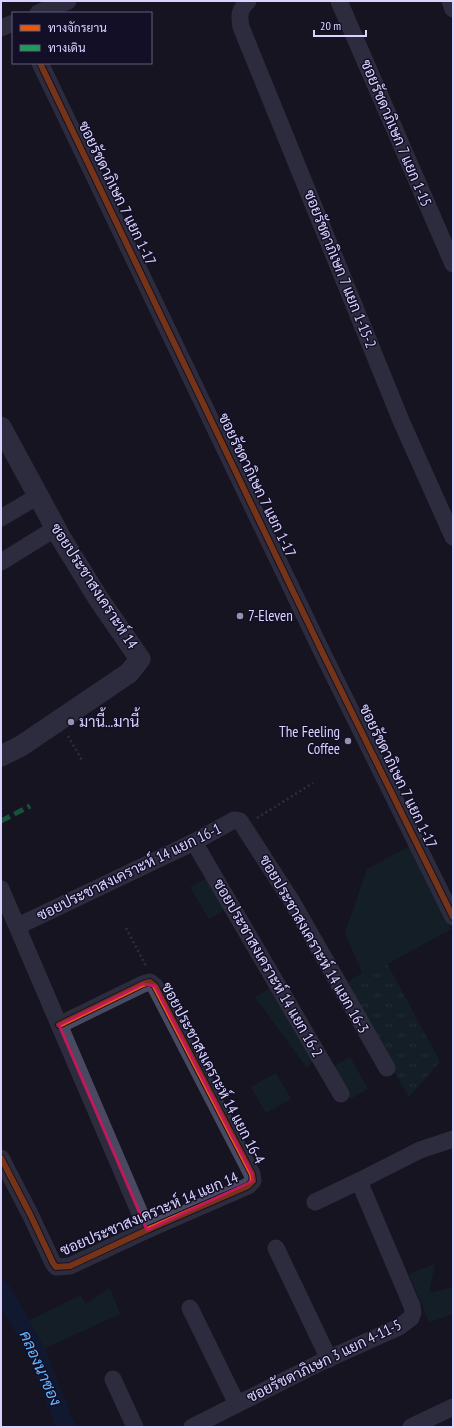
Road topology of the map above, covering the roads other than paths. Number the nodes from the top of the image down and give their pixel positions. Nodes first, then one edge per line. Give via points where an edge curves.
1 (68, 1) edge
2 (248, 1) edge
3 (339, 1) edge
4 (450, 1) edge
5 (453, 9) edge
6 (40, 12) edge
7 (12, 23) edge
8 (1, 28) edge
9 (40, 64) edge
10 (453, 264) edge
11 (1, 427) edge
12 (38, 496) junction
13 (1, 518) edge
14 (56, 528) junction
15 (453, 537) edge
16 (1, 562) edge
17 (1, 756) edge
18 (242, 823) joint
19 (194, 842) junction
20 (1, 888) edge
21 (453, 917) edge
22 (18, 926) junction
23 (59, 1025) junction
24 (387, 1068) dead end
25 (341, 1094) dead end
26 (453, 1139) edge
27 (1, 1158) edge
28 (253, 1181) joint
29 (359, 1181) junction
30 (315, 1202) dead end
31 (147, 1230) junction
32 (276, 1248) dead end
33 (190, 1308) dead end
34 (329, 1359) junction
35 (113, 1379) dead end
36 (236, 1404) junction
37 (453, 1407) edge
38 (135, 1427) edge
39 (192, 1427) edge
40 (411, 1427) edge

1 - 6 street
2 - 15 street, ซอยรัชดาภิเษก 7 แยก 1-15-2 via 239,16 242,27 402,423
3 - 10 street, ซอยรัชดาภิเษก 7 แยก 1-15
4 - 5 street
7 - 8 street
9 - 21 street, ซอยรัชดาภิเษก 7 แยก 1-17 via 323,654
11 - 12 street, ซอยประชาสงเคราะห์ 14
12 - 13 street
12 - 14 street, ซอยประชาสงเคราะห์ 14
14 - 16 street
14 - 17 street, ซอยประชาสงเคราะห์ 14 via 98,598 140,659 130,673 21,746
18 - 19 street, ซอยประชาสงเคราะห์ 14 แยก 16-1 via 234,820
18 - 24 street, ซอยประชาสงเคราะห์ 14 แยก 16-3 via 291,900
19 - 22 street, ซอยประชาสงเคราะห์ 14 แยก 16-1
19 - 25 street, ซอยประชาสงเคราะห์ 14 แยก 16-2
20 - 22 street
22 - 23 street
23 - 28 street, ซอยประชาสงเคราะห์ 14 แยก 16-4 via 143,984 150,982 155,986 252,1174
23 - 31 street
26 - 29 street via 420,1150
27 - 31 street, ซอยประชาสงเคราะห์ 14 แยก 14 via 56,1267 70,1266
28 - 31 street, ซอยประชาสงเคราะห์ 14 แยก 14 via 248,1186
29 - 30 street
29 - 34 street, ซอยรัชดาภิเษก 3 แยก 4-11-5 via 413,1312 411,1318 399,1327
32 - 34 street
33 - 36 street
34 - 36 street, ซอยรัชดาภิเษก 3 แยก 4-11-5
35 - 38 street
36 - 39 street, ซอยรัชดาภิเษก 3 แยก 4-11-5
37 - 40 street

